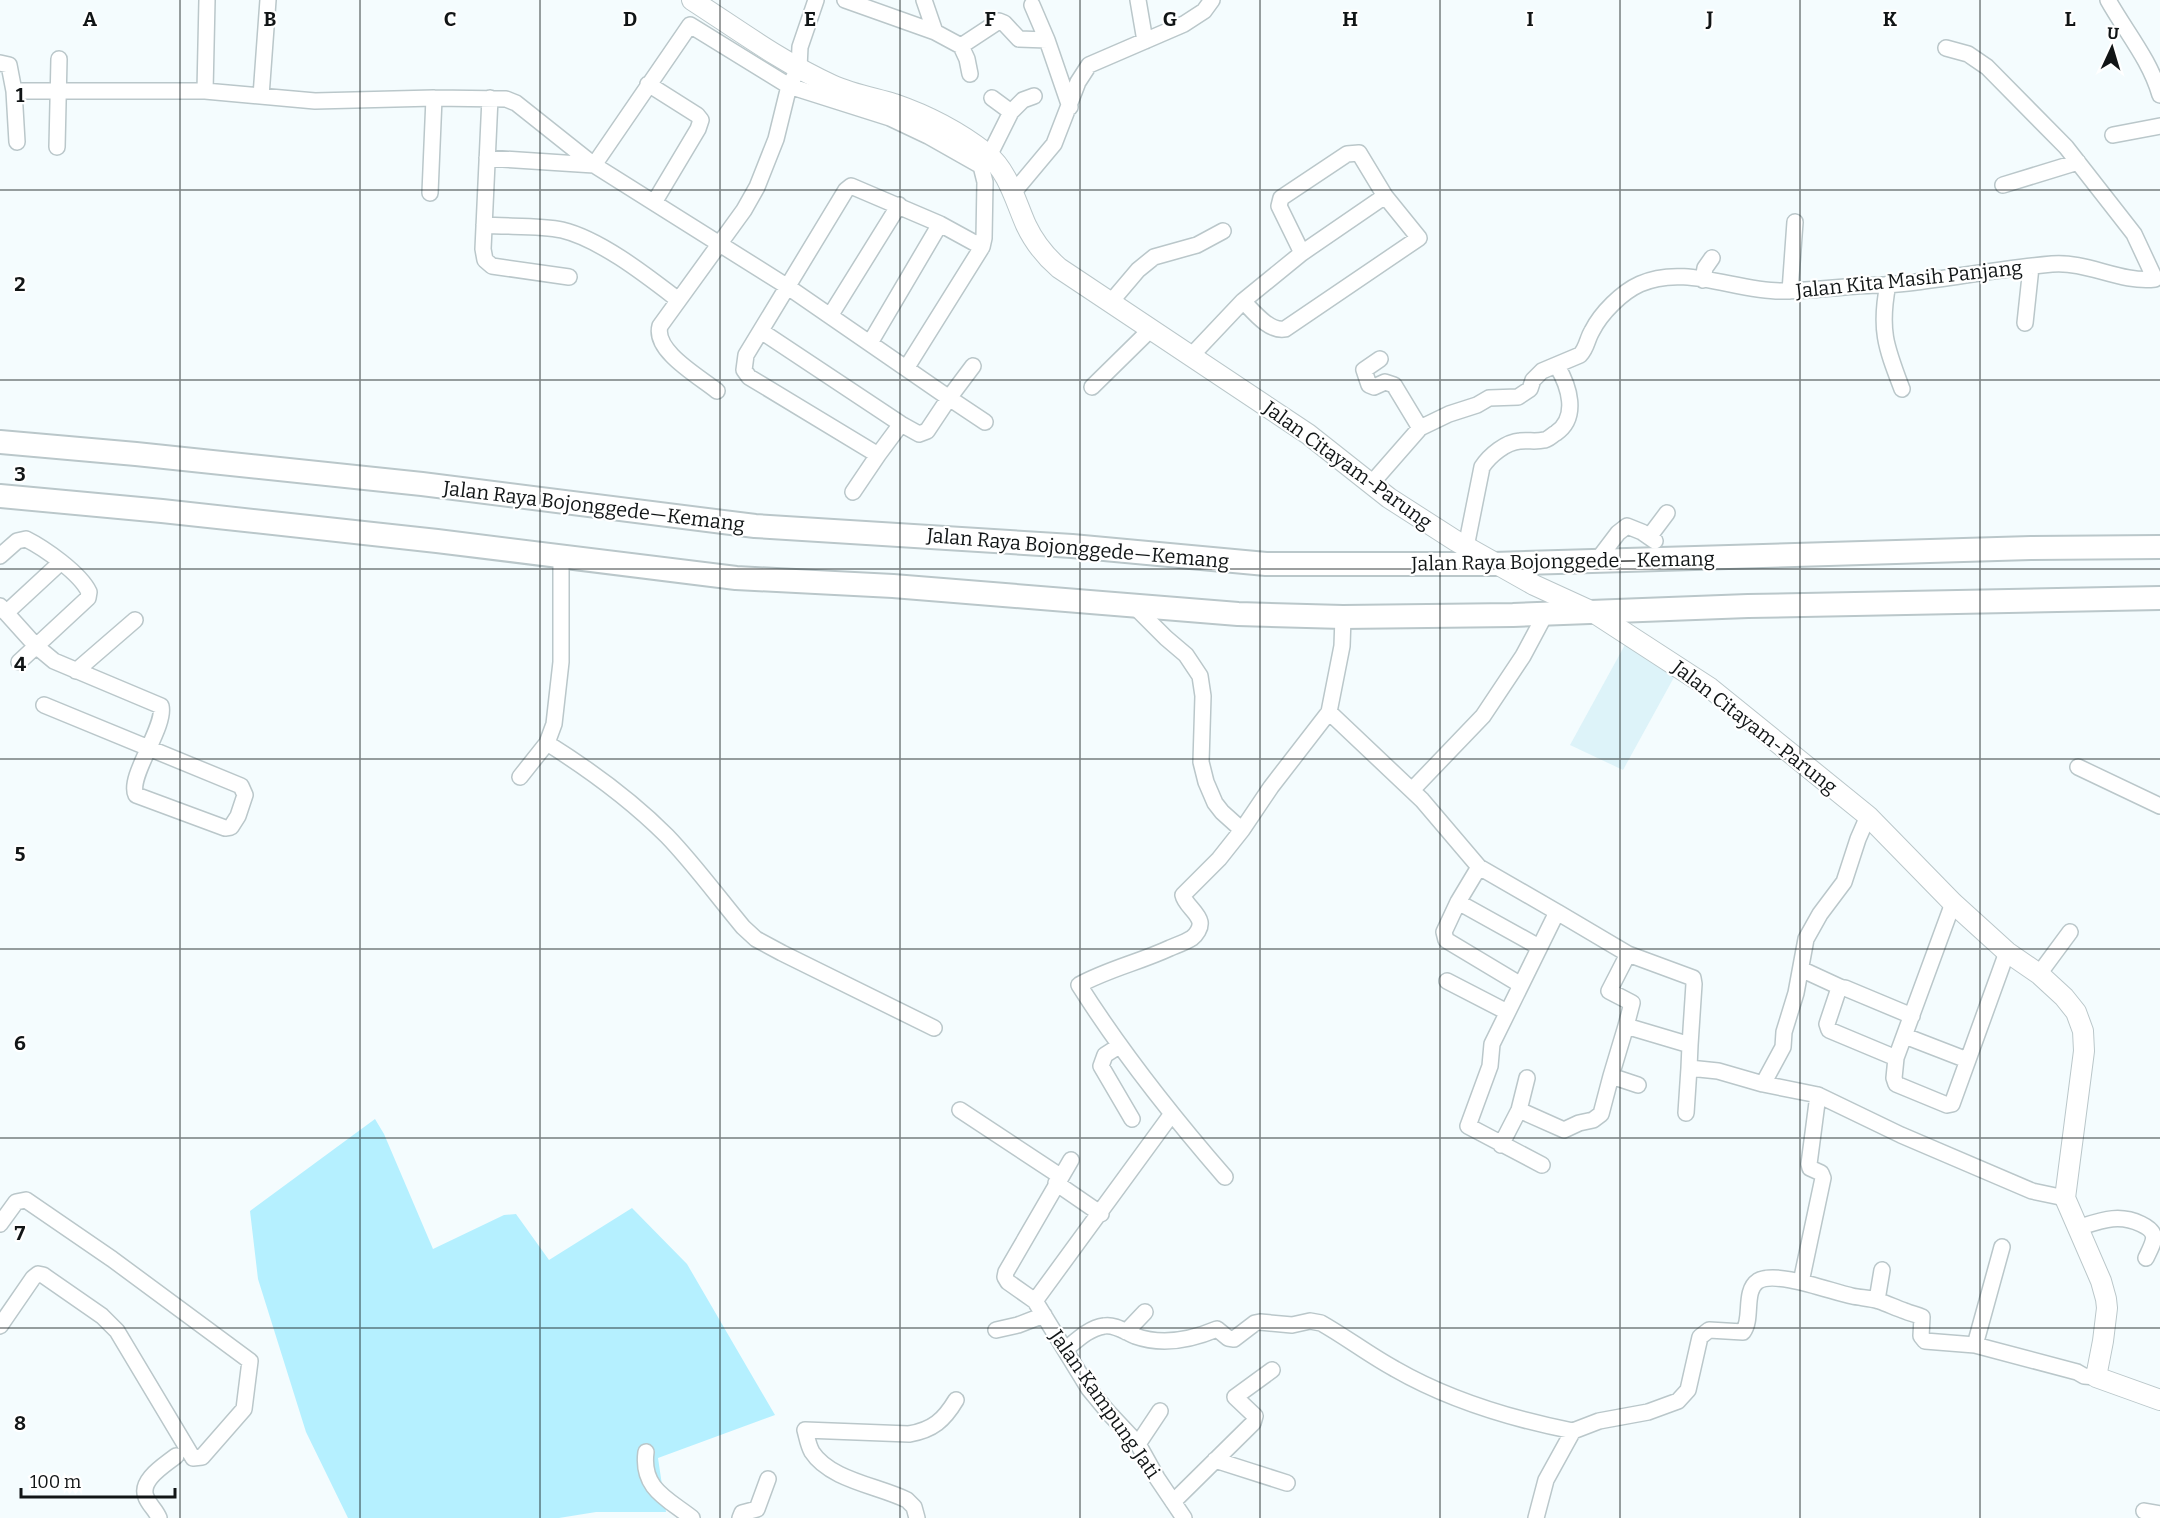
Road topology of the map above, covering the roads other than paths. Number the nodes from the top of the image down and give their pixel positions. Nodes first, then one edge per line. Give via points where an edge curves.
1 (207, 0) edge
2 (268, 0) edge
3 (692, 0) edge
4 (816, 0) edge
5 (845, 0) edge
6 (924, 0) edge
7 (1138, 0) edge
8 (1212, 0) edge
9 (2108, 0) edge
10 (1032, 5) dead end
11 (935, 32) junction
12 (1047, 40) junction
13 (1145, 41) junction
14 (961, 46) junction
15 (1946, 48) dead end
16 (58, 59) dead end
17 (0, 63) edge
18 (799, 68) junction
19 (970, 74) dead end
20 (648, 84) junction
21 (789, 87) junction
22 (205, 90) junction
23 (14, 91) junction
24 (57, 92) junction
25 (2160, 95) edge
26 (261, 96) junction
27 (1034, 96) dead end
28 (434, 98) junction
29 (490, 98) junction
30 (992, 98) dead end
31 (1070, 107) junction
32 (1011, 112) junction
33 (2160, 126) edge
34 (2113, 135) dead end
35 (17, 142) dead end
36 (57, 147) dead end
37 (989, 156) junction
38 (487, 158) junction
39 (2078, 162) junction
40 (594, 165) junction
41 (2003, 185) dead end
42 (430, 193) dead end
43 (1013, 193) junction
44 (1384, 196) junction
45 (655, 201) junction
46 (899, 205) junction
47 (1795, 222) dead end
48 (940, 224) junction
49 (484, 225) junction
50 (1223, 231) dead end
51 (719, 242) junction
52 (982, 247) junction
53 (1302, 253) junction
54 (1712, 258) dead end
55 (2160, 264) edge
56 (2031, 267) junction
57 (569, 277) dead end
58 (1703, 280) junction
59 (1888, 284) junction
60 (2157, 285) edge
61 (788, 287) junction
62 (1790, 291) junction
63 (677, 299) junction
64 (1243, 301) junction
65 (1110, 303) junction
66 (830, 316) junction
67 (2025, 323) dead end
68 (1150, 330) junction
69 (761, 331) junction
70 (870, 343) junction
71 (1191, 356) junction
72 (1380, 359) dead end
73 (973, 366) dead end
74 (1557, 366) junction
75 (907, 367) junction
76 (1092, 387) dead end
77 (1902, 389) dead end
78 (717, 391) dead end
79 (950, 398) junction
80 (984, 422) dead end
81 (901, 424) junction
82 (1420, 428) junction
83 (0, 442) edge
84 (878, 455) junction
85 (1371, 484) junction
86 (853, 492) dead end
87 (0, 496) edge
88 (1667, 513) dead end
89 (1466, 547) junction
90 (2160, 547) edge
91 (0, 556) edge
92 (561, 556) junction
93 (60, 562) junction
94 (1596, 562) junction
95 (1494, 564) junction
96 (2160, 597) edge
97 (1134, 606) junction
98 (3, 609) edge
99 (1593, 612) junction
100 (1546, 613) junction
101 (1343, 616) junction
102 (135, 620) dead end
103 (36, 646) junction
104 (19, 662) dead end
105 (76, 671) junction
106 (44, 705) dead end
107 (1329, 712) junction
108 (547, 743) junction
109 (148, 748) junction
110 (2078, 767) dead end
111 (520, 777) dead end
112 (1412, 790) junction
113 (2160, 806) edge
114 (1868, 816) junction
115 (1242, 831) junction
116 (1479, 867) junction
117 (1458, 902) junction
118 (1953, 903) junction
119 (1557, 912) junction
120 (2070, 932) dead end
121 (1539, 947) junction
122 (2007, 952) junction
123 (1628, 954) junction
124 (1803, 970) dead end
125 (2039, 974) junction
126 (1447, 981) dead end
127 (1521, 986) junction
128 (1842, 988) junction
129 (1508, 1012) junction
130 (1912, 1016) junction
131 (1626, 1026) junction
132 (934, 1028) dead end
133 (1905, 1036) junction
134 (1690, 1045) junction
135 (1119, 1046) junction
136 (1896, 1058) junction
137 (1967, 1060) junction
138 (1689, 1068) junction
139 (1611, 1076) junction
140 (1527, 1078) dead end
141 (1763, 1084) junction
142 (1638, 1085) dead end
143 (1818, 1095) junction
144 (960, 1110) dead end
145 (1519, 1110) junction
146 (1686, 1113) dead end
147 (1172, 1115) junction
148 (1132, 1119) dead end
149 (1502, 1145) junction
150 (1071, 1160) dead end
151 (1542, 1165) dead end
152 (1225, 1177) dead end
153 (1058, 1180) junction
154 (2065, 1198) junction
155 (1101, 1214) junction
156 (0, 1224) edge
157 (2077, 1228) junction
158 (2002, 1247) dead end
159 (2153, 1250) edge
160 (1882, 1270) dead end
161 (1801, 1282) junction
162 (1877, 1300) junction
163 (1035, 1301) junction
164 (1145, 1312) dead end
165 (1044, 1315) junction
166 (0, 1326) edge
167 (996, 1330) dead end
168 (1126, 1332) junction
169 (1975, 1345) junction
170 (1065, 1350) junction
171 (1272, 1370) dead end
172 (2096, 1377) junction
173 (956, 1400) dead end
174 (2160, 1400) edge
175 (1160, 1411) dead end
176 (1573, 1431) junction
177 (1138, 1444) junction
178 (645, 1452) dead end
179 (176, 1456) dead end
180 (1215, 1460) junction
181 (768, 1479) dead end
182 (1287, 1483) dead end
183 (1173, 1502) junction
184 (2144, 1511) dead end
185 (2160, 1514) edge
186 (159, 1518) edge
187 (692, 1518) edge
188 (740, 1518) edge
189 (917, 1518) edge
190 (1184, 1518) edge
191 (1536, 1518) edge

1 - 22 street
2 - 26 street
3 - 18 main road, Jalan Citayam-Parung
4 - 18 street via 800,47
5 - 11 street
6 - 11 street
7 - 13 street
8 - 13 street via 1204,11 1184,24
9 - 25 street via 2140,51
10 - 12 street
11 - 14 street
12 - 14 street via 1019,39 999,21
12 - 31 street
13 - 31 street via 1089,65 1078,82
14 - 19 street
15 - 39 street via 1968,54 1987,67
16 - 24 street
17 - 23 street via 9,65
18 - 21 street
18 - 37 main road, Jalan Citayam-Parung via 834,86 926,117
20 - 21 street via 691,24
20 - 40 street
20 - 45 street via 701,120
21 - 51 street via 763,174 744,210
21 - 52 street via 890,118 981,166 985,182
22 - 24 street
22 - 26 street
23 - 24 street
23 - 35 street
24 - 36 street
26 - 28 street via 315,101
27 - 32 street
28 - 29 street
28 - 42 street
29 - 38 street
29 - 40 street via 516,103
30 - 32 street
31 - 43 street via 1054,144
32 - 37 street
33 - 34 street
37 - 43 main road, Jalan Citayam-Parung
38 - 40 street
38 - 49 street
39 - 41 street
39 - 60 street via 2134,234
40 - 45 street
43 - 65 main road, Jalan Citayam-Parung via 1041,251
44 - 53 street
44 - 53 street via 1359,153 1354,152 1283,195 1279,206
44 - 64 street via 1419,240 1285,329 1272,328
45 - 51 street
46 - 48 street
46 - 61 street via 849,187
46 - 66 street
47 - 62 street
48 - 52 street
48 - 70 street
49 - 57 street via 483,249 488,264
49 - 63 street via 557,229 575,234 623,260
50 - 65 street via 1197,245 1154,257
51 - 61 street
51 - 63 street
52 - 75 street
53 - 64 street
54 - 58 street
55 - 60 street
56 - 59 street, Jalan Kita Masih Panjang
56 - 60 street, Jalan Kita Masih Panjang via 2081,265
56 - 67 street
58 - 62 street, Jalan Kita Masih Panjang
58 - 74 street, Jalan Kita Masih Panjang via 1659,279 1634,287 1598,321 1584,351
59 - 62 street, Jalan Kita Masih Panjang
59 - 77 street via 1883,326
61 - 66 street
61 - 69 street
63 - 78 street via 660,326 661,343
64 - 71 street
65 - 68 main road, Jalan Citayam-Parung
66 - 70 street
68 - 71 main road, Jalan Citayam-Parung
68 - 76 street
69 - 81 street
69 - 84 street via 745,359 746,374
70 - 75 street
71 - 85 main road, Jalan Citayam-Parung via 1308,434
72 - 82 street via 1364,370 1370,387 1385,382 1394,385
73 - 79 street
74 - 82 street, Jalan Kita Masih Panjang via 1542,371 1530,389 1518,397 1489,398
74 - 89 street via 1566,381 1570,404 1563,428 1543,441 1510,443 1485,462
75 - 79 street
79 - 80 street
79 - 81 street via 925,433
81 - 84 street
82 - 85 street, Jalan Kita Masih Panjang
83 - 95 highway, Jalan Raya Bojonggede—Kemang via 422,484 755,526 1071,546 1266,564
84 - 86 street
85 - 89 main road, Jalan Citayam-Parung
87 - 92 highway
88 - 94 street via 1652,539 1627,526
89 - 95 main road, Jalan Citayam-Parung
90 - 94 highway, Jalan Raya Bojonggede—Kemang
91 - 93 street via 23,538
92 - 97 highway via 736,578 893,586
92 - 108 street via 560,686
93 - 98 street
93 - 103 street via 90,595
94 - 95 highway, Jalan Raya Bojonggede—Kemang
95 - 99 main road, Jalan Citayam-Parung
96 - 99 highway
97 - 101 highway via 1238,614
97 - 115 street via 1186,655 1200,676 1201,762 1206,782 1215,803
98 - 103 street
99 - 100 highway
99 - 114 main road, Jalan Citayam-Parung via 1710,688
100 - 101 highway
100 - 112 street via 1489,708
101 - 107 street via 1340,662
102 - 105 street
103 - 104 street
103 - 105 street via 54,661
105 - 109 street via 161,706
106 - 109 street
107 - 112 street
107 - 115 street
108 - 111 street
108 - 132 street via 636,806 756,939
109 - 109 street via 241,786 245,795 232,826 225,828 136,795 134,787
110 - 113 street
112 - 116 street
114 - 118 main road, Jalan Citayam-Parung
114 - 141 street via 1844,882 1806,939 1783,1047
115 - 135 street via 1183,895 1200,923 1191,938 1079,985
116 - 117 street
116 - 119 street
117 - 121 street
117 - 127 street via 1444,932 1446,940
118 - 122 main road, Jalan Citayam-Parung
118 - 130 street
119 - 121 street
119 - 123 street
120 - 125 street
121 - 127 street
122 - 125 main road, Jalan Citayam-Parung
122 - 137 street
123 - 131 street via 1609,991 1632,1003
123 - 134 street via 1693,978
124 - 128 street
125 - 154 main road, Jalan Citayam-Parung via 2076,1012 2084,1041
126 - 129 street
127 - 129 street
128 - 130 street
128 - 136 street via 1827,1024 1829,1030
129 - 149 street via 1492,1044 1490,1066 1468,1126
130 - 133 street
131 - 134 street
131 - 139 street
133 - 136 street
133 - 137 street
134 - 138 street
135 - 147 street
135 - 148 street via 1105,1054 1101,1066
136 - 137 street via 1896,1084 1947,1105 1952,1104
138 - 141 street via 1718,1071
138 - 146 street
139 - 142 street
139 - 145 street via 1601,1114 1593,1120 1564,1130
140 - 145 street
141 - 143 street
143 - 154 street via 2036,1192
143 - 161 street via 1809,1164 1823,1178
144 - 153 street
145 - 149 street
147 - 152 street
147 - 155 street
149 - 151 street
150 - 153 street
153 - 155 street
153 - 163 street via 1005,1275 1008,1282
154 - 157 main road, Jalan Citayam-Parung
155 - 163 street
156 - 166 street via 16,1202 26,1200 250,1361 244,1409 202,1457 194,1458 117,1331 43,1275 33,1278
157 - 159 street via 2109,1218 2124,1218 2152,1229
157 - 172 main road, Jalan Citayam-Parung via 2102,1281 2106,1299
158 - 169 street
160 - 162 street
161 - 162 street
161 - 176 street via 1761,1280 1751,1291 1743,1332 1709,1330 1702,1334 1688,1390 1678,1401
162 - 169 street via 1920,1316 1925,1341
163 - 165 street, Jalan Kampung Jati
164 - 168 street
165 - 167 street
165 - 170 street, Jalan Kampung Jati
168 - 170 street via 1112,1326 1097,1328
168 - 176 street via 1148,1339 1173,1340 1198,1337 1217,1329 1231,1339 1255,1323 1297,1325 1315,1321 1423,1383 1502,1413
169 - 172 street
170 - 177 street, Jalan Kampung Jati via 1089,1389
171 - 180 street via 1235,1397 1255,1416 1253,1423
172 - 174 main road
173 - 189 street via 946,1416 923,1432 805,1430 810,1450 817,1458 851,1479 907,1500
175 - 177 street
176 - 191 street via 1546,1480
177 - 183 street, Jalan Kampung Jati
178 - 187 street via 646,1472 656,1490
179 - 186 street via 146,1486 145,1496
180 - 182 street
180 - 183 street
181 - 188 street via 757,1509 742,1513
183 - 190 street, Jalan Kampung Jati
184 - 185 street

